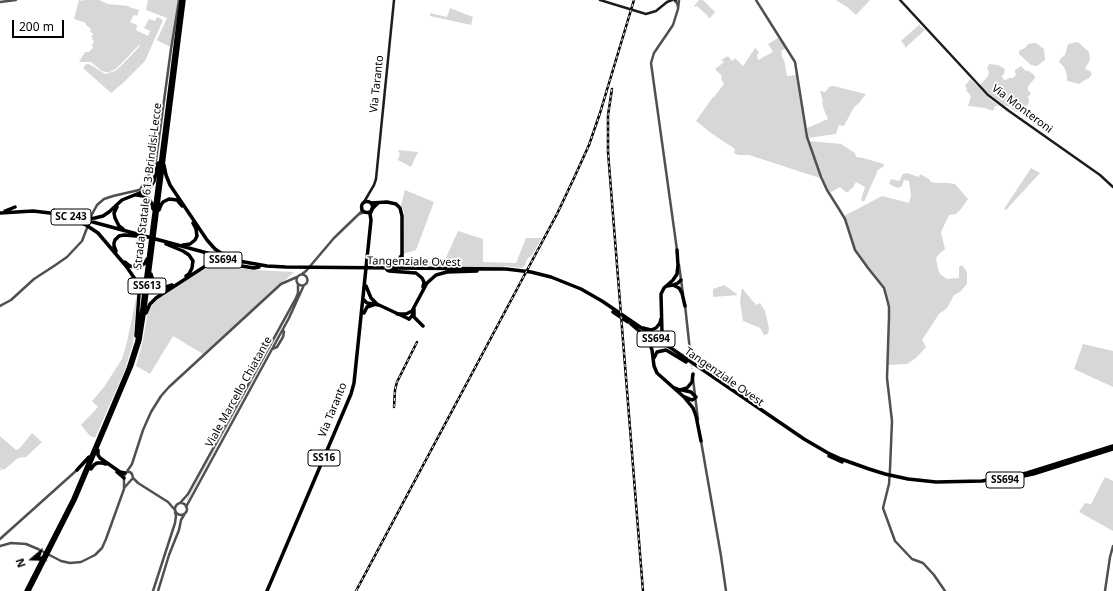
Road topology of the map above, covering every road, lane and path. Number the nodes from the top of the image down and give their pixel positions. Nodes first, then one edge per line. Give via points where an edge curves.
1 (16, 0) edge
2 (182, 0) edge
3 (394, 0) edge
4 (600, 0) edge
5 (667, 0) edge
6 (674, 0) edge
7 (679, 0) edge
8 (756, 0) edge
9 (900, 0) edge
10 (0, 2) edge
11 (662, 7) junction
12 (677, 11) junction
13 (165, 137) junction
14 (156, 172) junction
15 (146, 180) junction
16 (148, 185) junction
17 (1112, 185) edge
18 (141, 188) junction
19 (369, 192) junction
20 (364, 202) junction
21 (371, 203) junction
22 (379, 203) junction
23 (15, 207) dead end
24 (362, 208) junction
25 (372, 210) junction
26 (366, 212) junction
27 (0, 213) edge
28 (67, 216) junction
29 (357, 216) junction
30 (90, 218) dead end
31 (371, 225) junction
32 (88, 228) dead end
33 (153, 231) junction
34 (138, 236) junction
35 (160, 242) joint
36 (166, 243) junction
37 (150, 244) junction
38 (152, 250) junction
39 (677, 250) junction
40 (401, 253) junction
41 (251, 264) junction
42 (310, 265) junction
43 (259, 267) junction
44 (286, 268) junction
45 (369, 268) junction
46 (433, 268) junction
47 (401, 270) junction
48 (497, 270) junction
49 (477, 271) junction
50 (302, 274) junction
51 (306, 276) junction
52 (297, 277) junction
53 (681, 280) junction
54 (285, 282) junction
55 (365, 282) junction
56 (297, 283) junction
57 (671, 283) junction
58 (304, 284) junction
59 (422, 291) junction
60 (371, 298) junction
61 (364, 299) junction
62 (375, 304) junction
63 (379, 305) junction
64 (0, 306) edge
65 (685, 306) junction
66 (413, 311) junction
67 (397, 314) junction
68 (662, 316) junction
69 (361, 320) junction
70 (628, 321) junction
71 (423, 326) dead end
72 (140, 340) junction
73 (682, 356) junction
74 (691, 360) tunnel mouth
75 (686, 361) junction
76 (653, 363) junction
77 (128, 369) junction
78 (693, 373) joint
79 (671, 386) junction
80 (680, 390) junction
81 (684, 397) junction
82 (696, 397) junction
83 (107, 425) junction
84 (100, 435) junction
85 (701, 441) junction
86 (1113, 446) edge
87 (1113, 449) edge
88 (132, 464) junction
89 (77, 470) joint
90 (132, 474) junction
91 (125, 476) junction
92 (893, 477) junction
93 (132, 480) junction
94 (81, 487) junction
95 (124, 489) junction
96 (168, 502) junction
97 (179, 504) junction
98 (186, 507) junction
99 (175, 511) junction
100 (184, 515) junction
101 (0, 539) edge
102 (0, 546) edge
103 (1113, 546) edge
104 (1105, 590) edge
105 (27, 591) edge
106 (153, 591) edge
107 (158, 591) edge
108 (268, 591) edge
109 (726, 591) edge
110 (945, 591) edge

1 - 10 street
2 - 13 main road, Strada Statale 613 Brindisi-Lecce / SS613
2 - 13 main road, Strada Statale 613 Brindisi-Lecce / SS613
2 - 15 street via 171,49 156,162
3 - 19 main road, Via Taranto via 375,182
4 - 11 main road via 649,14
5 - 11 main road
6 - 11 main road
6 - 12 street via 678,5
7 - 12 street
8 - 110 street via 795,62 807,137 821,178 845,219 855,250 884,288 889,307 887,378 892,432 890,477 883,508 895,541 912,559 923,563
9 - 17 main road, Via Monteroni via 988,94
12 - 39 street via 672,27 654,53 651,63
13 - 14 main road
13 - 33 main road, Strada Statale 613 Brindisi-Lecce / SS613
13 - 41 main road via 164,165 170,185 207,240 222,254
14 - 16 street via 154,180
14 - 28 main road via 149,188 122,200 102,216 88,219
15 - 16 street
15 - 18 street
16 - 18 street
18 - 30 street via 104,199 97,205
19 - 20 main road, Via Taranto
19 - 21 main road, Via Taranto
20 - 21 main road
20 - 24 main road, Via Taranto
21 - 22 main road
21 - 25 main road, Via Taranto
22 - 25 main road
22 - 40 main road via 392,203 402,211
23 - 27 main road
24 - 26 main road, Via Taranto
24 - 29 street
25 - 26 main road
25 - 31 main road, Via Taranto
26 - 29 street
26 - 31 main road, Via Taranto
27 - 28 main road, SC 243
28 - 34 main road, SC 243
28 - 77 main road via 98,233 137,283 139,294 136,338
29 - 42 street
31 - 55 main road, Via Taranto / SS16
32 - 64 street via 82,240 67,257
33 - 34 main road via 151,201 137,195 118,205 114,215 118,226
33 - 36 main road via 161,204 169,199 179,202 195,225 197,236 193,242 186,245
33 - 37 main road, Strada Statale 613 Brindisi-Lecce / SS613
33 - 38 main road, Strada Statale 613 Brindisi-Lecce / SS613
34 - 35 main road, SC 243
34 - 37 main road via 122,235 116,238 114,243 116,251 130,266 138,268 145,263
35 - 36 main road, Tangenziale Ovest / SS694
36 - 38 main road via 187,253 193,265 189,274 169,286 160,287 151,279
36 - 41 main road, Tangenziale Ovest / SS694
36 - 43 main road, Tangenziale Ovest / SS694 via 238,264
37 - 77 main road, Strada Statale 613 Brindisi-Lecce / SS613 via 139,328
38 - 72 main road, Strada Statale 613 Brindisi-Lecce / SS613
39 - 53 street
39 - 57 main road via 677,271
40 - 45 main road via 399,261 393,266
40 - 46 main road via 403,261 408,266
41 - 44 main road, Tangenziale Ovest / SS694
42 - 50 street
42 - 51 street, Viale Marcello Chiatante
43 - 44 main road, Tangenziale Ovest / SS694
43 - 72 main road via 223,263 204,267 153,301 146,314
44 - 45 main road, Tangenziale Ovest / SS694
44 - 47 main road, Tangenziale Ovest / SS694
45 - 47 main road, Tangenziale Ovest / SS694
46 - 47 main road, Tangenziale Ovest / SS694
46 - 48 main road, Tangenziale Ovest / SS694
47 - 49 main road, Tangenziale Ovest / SS694
47 - 59 main road via 421,276 424,282
48 - 49 main road, Tangenziale Ovest / SS694
48 - 70 main road, Tangenziale Ovest / SS694 via 519,271 564,282 581,289
49 - 59 main road via 440,274 430,280
50 - 51 street
50 - 52 street
51 - 58 street, Viale Marcello Chiatante
52 - 54 street
52 - 56 street, Viale Marcello Chiatante
53 - 57 main road via 678,283
53 - 65 street
54 - 56 street
54 - 88 street via 161,396 143,430
55 - 60 main road
55 - 61 main road, Via Taranto / SS16
56 - 58 street
56 - 97 street, Viale Marcello Chiatante via 296,298 188,494
57 - 65 main road via 681,290
57 - 68 main road via 662,290
58 - 98 street, Viale Marcello Chiatante via 283,329
59 - 66 main road
60 - 61 main road
60 - 63 main road
61 - 62 main road via 367,303
61 - 69 main road, Via Taranto / SS16
62 - 63 main road
62 - 69 main road via 365,309
63 - 67 main road
65 - 74 street
66 - 67 main road
66 - 67 main road via 409,319
66 - 71 main road
68 - 70 main road via 658,326 650,330
68 - 73 main road via 662,333 665,341
69 - 108 main road, Via Taranto / SS16 via 356,372 351,394
70 - 73 main road, Tangenziale Ovest / SS694
70 - 75 main road, Tangenziale Ovest / SS694
70 - 76 main road via 649,341
72 - 83 main road, Strada Statale 613 Brindisi-Lecce / SS613
73 - 75 main road, Tangenziale Ovest / SS694
75 - 76 main road via 663,350 656,354
75 - 92 main road, Tangenziale Ovest / SS694 via 804,440 855,465
76 - 79 main road via 657,373
77 - 84 main road, Strada Statale 613 Brindisi-Lecce / SS613
78 - 80 main road via 689,386
78 - 82 street
79 - 80 main road
79 - 81 main road
80 - 82 main road via 691,392
81 - 82 main road via 692,400
81 - 85 main road via 695,412
82 - 85 street
83 - 91 main road via 98,455
83 - 94 main road, Strada Statale 613 Brindisi-Lecce / SS613
84 - 89 main road via 88,459
84 - 105 main road, Strada Statale 613 Brindisi-Lecce / SS613 via 73,499
85 - 109 street
86 - 92 main road, Tangenziale Ovest / SS694 via 1026,473 997,479 943,482
87 - 92 main road, Tangenziale Ovest / SS694 via 1033,474 990,483 934,484
88 - 90 street
88 - 91 street
89 - 101 street
90 - 91 street via 130,472
90 - 93 street
91 - 93 street via 127,482
91 - 94 main road via 107,465 98,463 91,468
91 - 95 street
93 - 95 street
93 - 96 street
94 - 105 main road, Strada Statale 613 Brindisi-Lecce / SS613
95 - 102 street via 106,539 99,552 91,558 81,562 66,562 26,544
96 - 97 street
96 - 99 street
97 - 98 street
97 - 99 street, Viale Marcello Chiatante
98 - 100 street, Viale Marcello Chiatante
99 - 100 street
99 - 106 street, Viale Marcello Chiatante via 175,523
100 - 107 street, Viale Marcello Chiatante via 180,520 179,530
103 - 104 street

